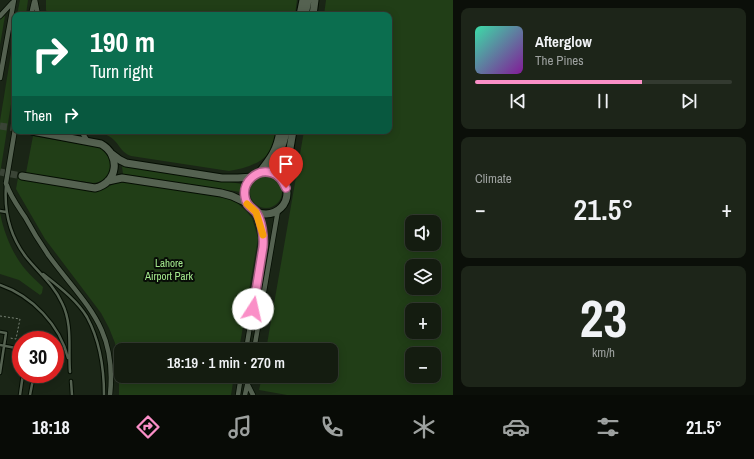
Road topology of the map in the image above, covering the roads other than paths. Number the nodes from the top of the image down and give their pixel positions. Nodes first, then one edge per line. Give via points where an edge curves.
1 (34, 0) edge
2 (303, 0) edge
3 (308, 0) edge
4 (315, 0) edge
5 (13, 1) edge
6 (32, 12) edge
7 (37, 12) edge
8 (301, 12) edge
9 (306, 12) edge
10 (313, 12) edge
11 (0, 16) edge
12 (0, 78) edge
13 (14, 134) edge
14 (49, 134) edge
15 (83, 134) edge
16 (280, 134) edge
17 (285, 134) edge
18 (292, 134) edge
19 (55, 135) joint
20 (87, 140) junction
21 (112, 154) junction
22 (267, 172) junction
23 (256, 175) junction
24 (22, 176) tunnel mouth
25 (108, 181) junction
26 (6, 182) junction
27 (284, 183) junction
28 (247, 204) junction
29 (278, 210) junction
30 (0, 212) edge
31 (6, 212) junction
32 (256, 212) junction
33 (39, 271) junction
34 (0, 285) edge
35 (0, 332) edge
36 (247, 343) edge
37 (255, 343) edge
38 (0, 346) edge
39 (4, 346) junction
40 (12, 347) edge
41 (69, 361) junction
42 (70, 372) dead end
43 (0, 373) edge
44 (70, 381) dead end
45 (22, 383) edge
46 (32, 383) edge
47 (240, 383) edge
48 (248, 384) joint
49 (20, 395) edge
50 (30, 395) edge
51 (72, 395) edge
52 (104, 395) edge
53 (110, 395) edge
54 (238, 395) edge
55 (245, 395) edge
56 (253, 395) edge

1 - 6 street
1 - 7 street
2 - 8 street
3 - 9 street
4 - 10 street
5 - 11 street
5 - 12 street
13 - 26 street, bridge
14 - 19 street
15 - 20 street
16 - 23 street via 275,153
17 - 22 street via 279,155
18 - 27 street
19 - 20 street
20 - 21 street via 101,144
21 - 23 street via 126,163 222,178
21 - 25 street via 114,167
22 - 23 street
22 - 27 street via 277,176
23 - 28 street via 246,186
24 - 25 street via 92,188
25 - 28 street via 122,178 221,193
26 - 31 lane
26 - 53 street via 13,200 45,249 89,306 105,336 110,359
27 - 29 street via 286,198
28 - 32 street
29 - 32 street via 266,214
29 - 37 street
30 - 31 lane
31 - 33 lane via 17,240
32 - 36 street via 262,228 263,247
33 - 41 lane via 63,303 68,318
33 - 52 lane via 66,294 86,317 96,337 102,364
34 - 41 lane via 25,298 46,316 64,343
35 - 39 lane via 6,333
38 - 39 lane
39 - 40 lane
39 - 43 lane
41 - 42 lane
44 - 51 lane
45 - 49 lane
46 - 50 lane
47 - 54 street
48 - 55 street
48 - 56 street

